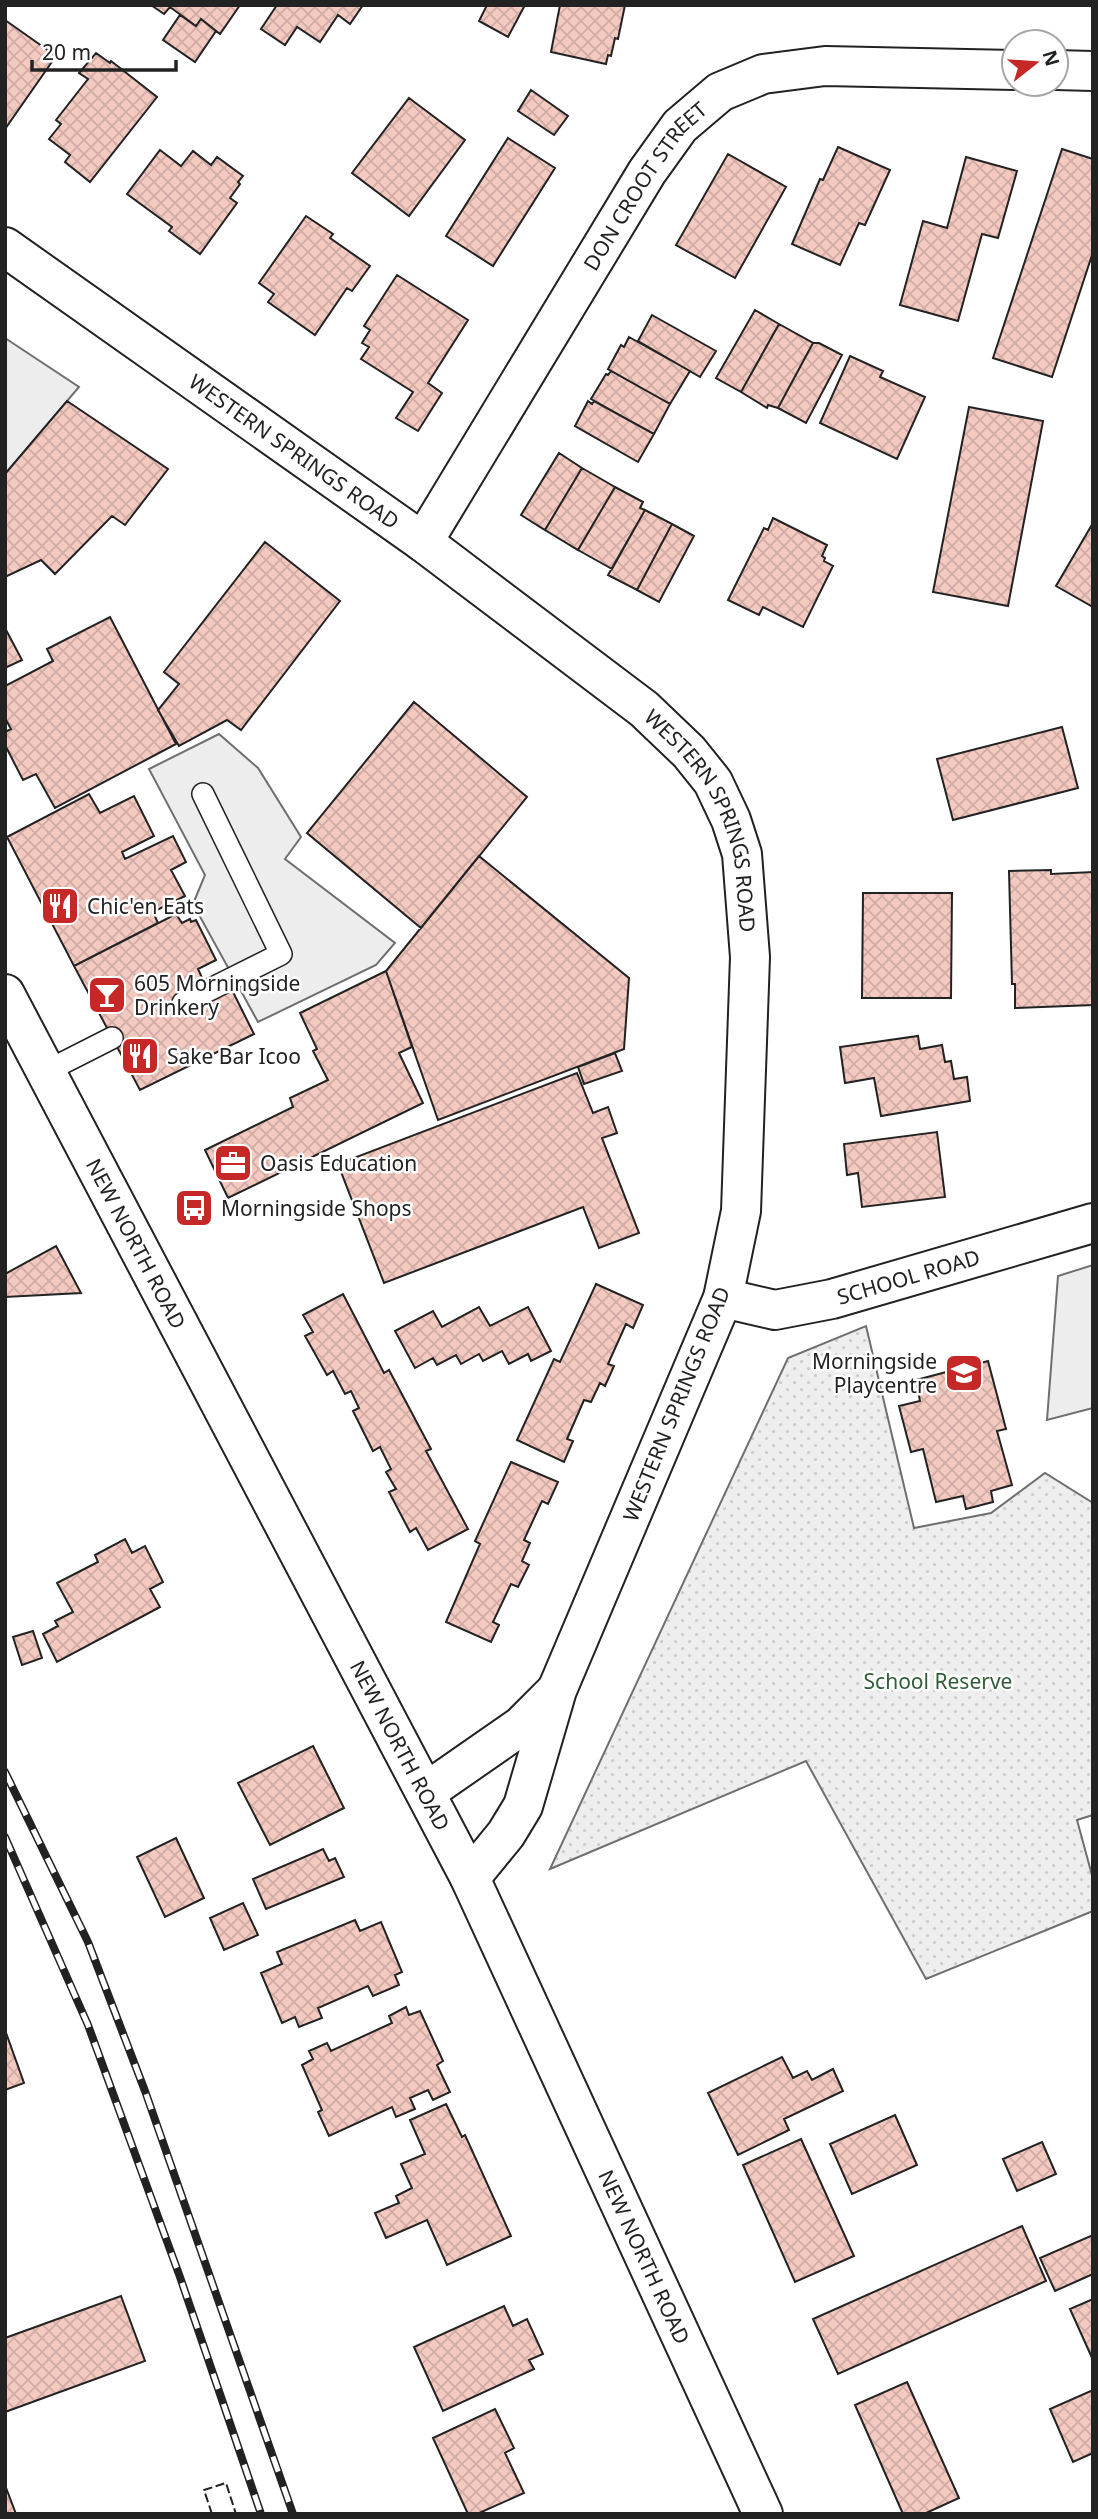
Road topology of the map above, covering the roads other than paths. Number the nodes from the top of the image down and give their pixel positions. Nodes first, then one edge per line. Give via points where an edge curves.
1 (1000, 70) edge
2 (1070, 70) edge
3 (1093, 71) edge
4 (5, 247) edge
5 (423, 542) junction
6 (203, 794) dead end
7 (5, 994) edge
8 (183, 1003) dead end
9 (112, 1038) dead end
10 (45, 1072) junction
11 (1093, 1223) edge
12 (723, 1298) junction
13 (557, 1690) junction
14 (426, 1792) junction
15 (470, 1878) junction
16 (763, 2514) edge

1 - 5 street, DON CROOT STREET via 825,66 763,74 720,92 680,126 647,172
2 - 3 street
4 - 5 street, WESTERN SPRINGS ROAD
5 - 12 street, WESTERN SPRINGS ROAD via 644,709 690,752 713,782 731,820 742,854 750,957 741,1210
6 - 8 lane via 281,954
7 - 10 street, NEW NORTH ROAD
9 - 10 lane
10 - 14 street, NEW NORTH ROAD
11 - 12 street, SCHOOL ROAD via 821,1301 775,1310
12 - 13 street, WESTERN SPRINGS ROAD
13 - 14 street, WESTERN SPRINGS ROAD via 521,1726
13 - 15 street, WESTERN SPRINGS ROAD via 523,1806
14 - 15 street, NEW NORTH ROAD
15 - 16 street, NEW NORTH ROAD

